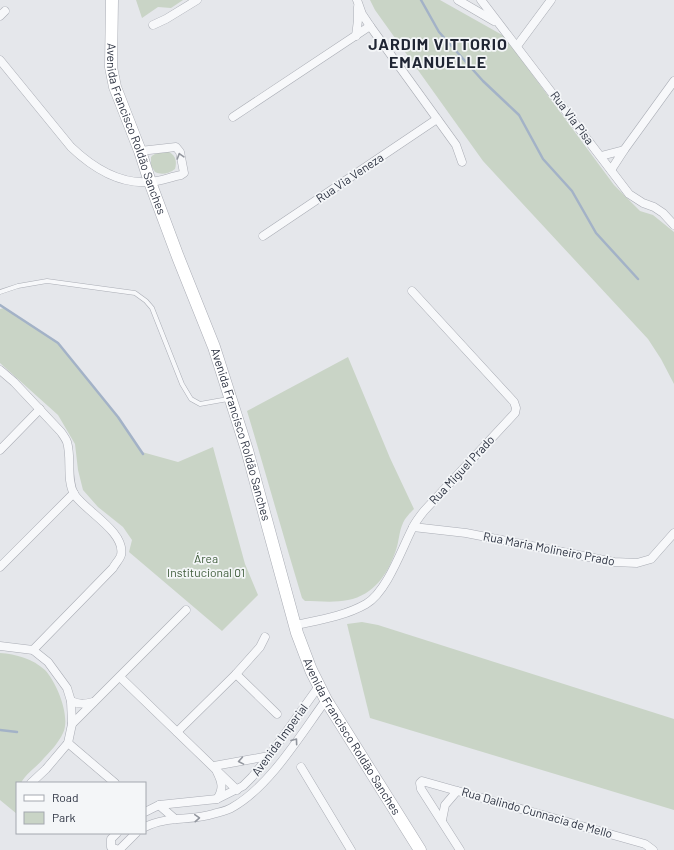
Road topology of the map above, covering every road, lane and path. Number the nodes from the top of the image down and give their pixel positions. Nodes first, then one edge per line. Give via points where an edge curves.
1 (112, 0) edge
2 (197, 0) edge
3 (458, 0) edge
4 (481, 0) edge
5 (551, 0) edge
6 (357, 2) edge
7 (497, 22) junction
8 (153, 26) dead end
9 (370, 26) junction
10 (356, 36) junction
11 (517, 46) junction
12 (0, 60) edge
13 (674, 81) edge
14 (233, 117) dead end
15 (437, 119) junction
16 (624, 150) junction
17 (140, 151) junction
18 (600, 156) junction
19 (462, 162) dead end
20 (611, 170) junction
21 (150, 182) junction
22 (674, 225) edge
23 (263, 236) dead end
24 (412, 291) dead end
25 (0, 292) edge
26 (0, 370) edge
27 (231, 399) junction
28 (40, 409) junction
29 (0, 450) edge
30 (74, 493) junction
31 (413, 527) junction
32 (674, 533) edge
33 (0, 567) edge
34 (186, 610) dead end
35 (296, 625) junction
36 (265, 637) dead end
37 (0, 646) edge
38 (33, 650) junction
39 (236, 674) junction
40 (120, 677) junction
41 (319, 686) junction
42 (326, 700) junction
43 (72, 701) junction
44 (94, 702) junction
45 (276, 714) dead end
46 (72, 724) junction
47 (177, 732) junction
48 (68, 743) junction
49 (269, 756) junction
50 (214, 766) junction
51 (301, 767) dead end
52 (32, 782) edge
53 (114, 782) edge
54 (236, 790) junction
55 (457, 791) junction
56 (217, 798) junction
57 (159, 805) junction
58 (146, 812) edge
59 (175, 819) junction
60 (442, 820) junction
61 (146, 827) edge
62 (116, 834) edge
63 (135, 834) edge
64 (119, 850) edge
65 (351, 850) edge
66 (420, 850) edge
67 (460, 850) edge
68 (653, 850) edge

1 - 17 street, Avenida Francisco Roldão Sanches via 111,67 115,87
2 - 8 street
3 - 7 street
4 - 7 street, Rua Via Pisa
5 - 11 street
6 - 9 street
6 - 10 street
7 - 11 street, Rua Via Pisa
9 - 10 street
9 - 15 street
10 - 14 street
11 - 18 street, Rua Via Pisa
12 - 21 street via 82,158 97,169 120,179
13 - 16 street
15 - 19 street via 456,145
15 - 23 street, Rua Via Veneza
16 - 18 street
16 - 20 street
17 - 21 street, Avenida Francisco Roldão Sanches
21 -> 17 street via 184,173 180,152 176,147
18 - 20 street, Rua Via Pisa
20 - 22 street, Rua Via Pisa via 629,194 663,213
21 - 27 street, Avenida Francisco Roldão Sanches via 214,346
24 - 31 street, Rua Miguel Prado via 514,402 516,408 424,511
25 - 27 lane via 47,281 135,293 152,308 182,384 191,400 200,404
26 - 28 street
27 - 35 street, Avenida Francisco Roldão Sanches
28 - 29 street
28 - 30 street via 67,441
30 - 33 street
30 - 38 street via 109,527 120,543 121,555 113,568
31 - 32 street, Rua Maria Molineiro Prado via 466,533 614,562 638,563 651,559
31 - 35 street, Rua Miguel Prado via 382,589 367,604 346,613
34 - 40 street
35 - 41 street, Avenida Francisco Roldão Sanches
36 - 39 street via 260,647
37 - 38 street
38 - 43 street via 48,662 67,688
39 - 45 street
39 - 47 street
40 - 44 street
40 - 47 street
41 - 42 street, Avenida Francisco Roldão Sanches
41 - 49 street, Avenida Imperial
59 -> 42 street, Avenida Imperial via 204,817 231,808 246,799 272,774
42 - 66 street, Avenida Francisco Roldão Sanches
43 - 44 street via 78,704
43 - 46 street
44 - 46 street
46 - 48 street
47 - 50 street
48 - 52 street
48 - 53 street
49 -> 50 street
49 - 54 street, Avenida Imperial via 252,777
50 - 54 street
50 - 56 street via 221,787
51 - 65 street
54 - 56 street, Avenida Imperial
55 - 60 street via 444,805
55 - 60 street, Rua Dalindo Cunnacia de Mello via 425,781 420,782 421,789
55 - 68 street, Rua Dalindo Cunnacia de Mello via 645,844
56 - 57 street, Avenida Imperial
57 - 58 street, Avenida Imperial
57 - 59 street
59 - 61 street, Avenida Imperial
60 - 67 street
62 - 64 street via 111,839 111,847
63 - 64 street

